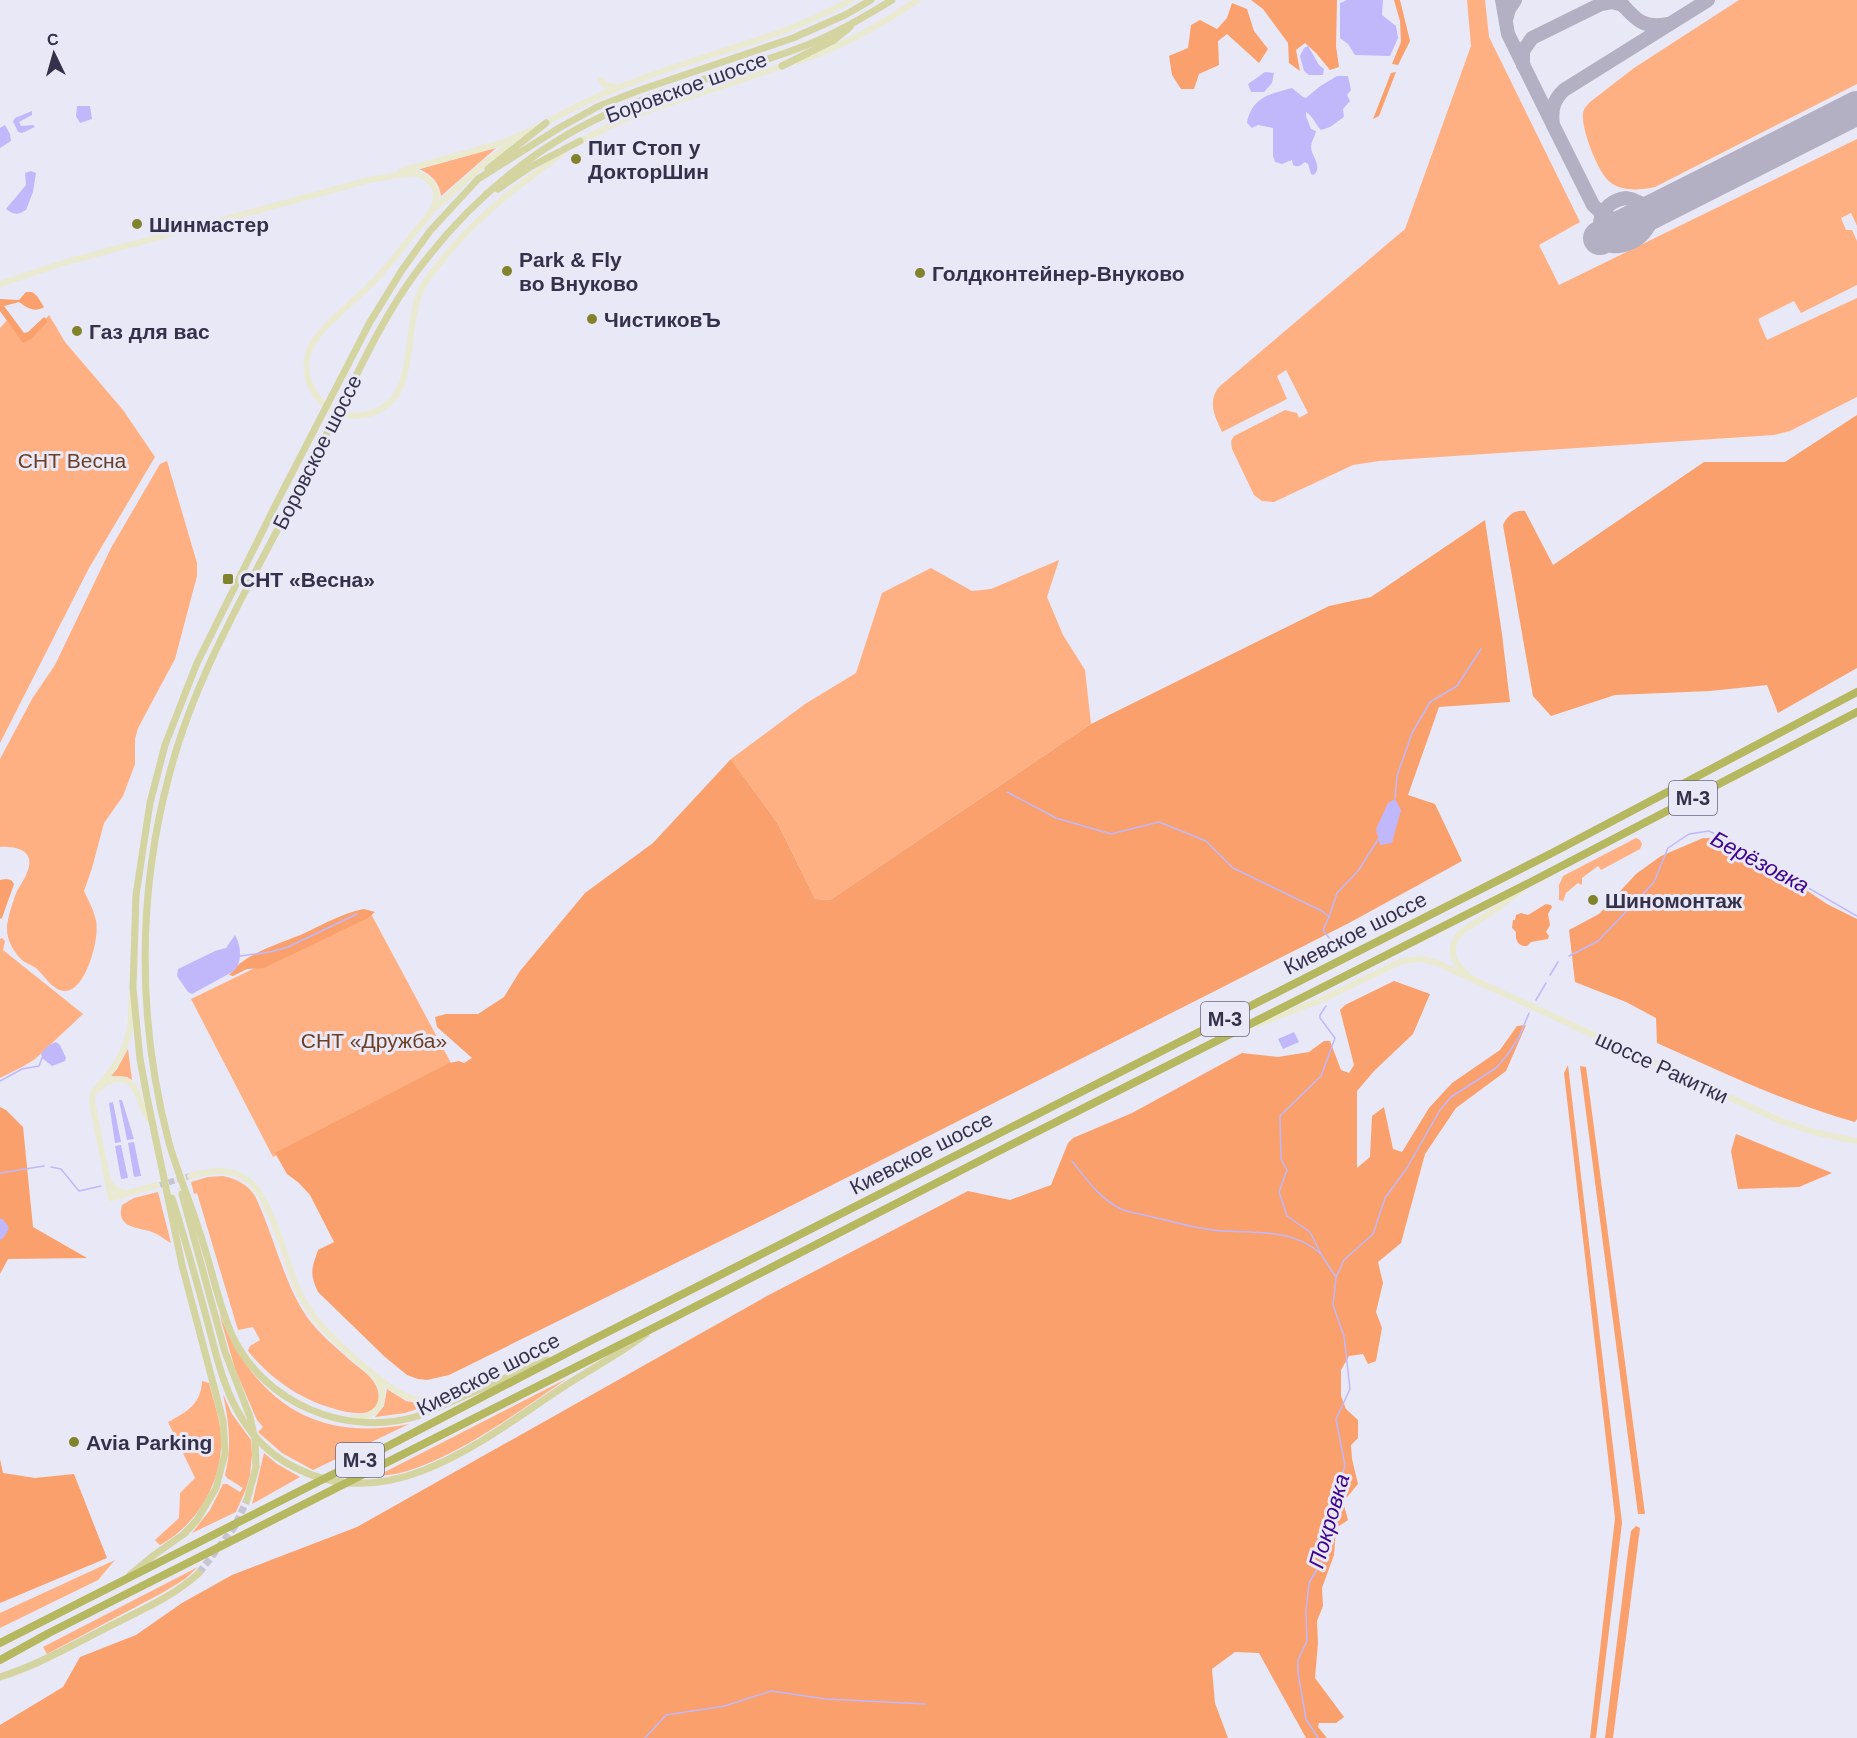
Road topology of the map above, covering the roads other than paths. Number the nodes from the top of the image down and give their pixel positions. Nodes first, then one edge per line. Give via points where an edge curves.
1 (851, 0) edge
2 (872, 0) edge
3 (892, 0) edge
4 (918, 0) edge
5 (858, 21) junction
6 (782, 66) junction
7 (625, 85) junction
8 (590, 100) junction
9 (546, 123) junction
10 (580, 141) junction
11 (375, 179) junction
12 (478, 179) junction
13 (480, 200) junction
14 (432, 212) junction
15 (0, 284) edge
16 (1857, 692) edge
17 (1857, 712) edge
18 (1529, 883) junction
19 (1472, 979) junction
20 (133, 988) junction
21 (1230, 1034) junction
22 (92, 1098) junction
23 (152, 1123) junction
24 (1857, 1141) edge
25 (190, 1176) tunnel mouth
26 (179, 1178) junction
27 (166, 1181) junction
28 (157, 1185) tunnel mouth
29 (655, 1326) junction
30 (590, 1341) junction
31 (372, 1373) junction
32 (469, 1394) junction
33 (332, 1418) junction
34 (247, 1500) tunnel mouth
35 (199, 1574) tunnel mouth
36 (128, 1577) junction
37 (0, 1643) edge
38 (0, 1660) edge
39 (0, 1677) edge

1 - 7 main road via 789,29
2 - 12 main road, Боровское шоссе via 793,38 597,107
3 - 5 main road, Боровское шоссе
4 - 6 main road via 837,47
5 - 6 main road via 839,36
5 - 13 main road, Боровское шоссе via 801,47 657,94 606,115 537,153
6 - 10 main road via 652,109
7 - 8 main road
7 - 8 main road via 611,87 601,80 599,90
8 - 9 main road
9 - 11 main road via 490,147
9 - 12 main road
9 - 14 main road via 493,157
10 - 13 main road via 536,163
10 - 14 main road via 474,223 429,277 414,310 404,377 387,405 370,414 352,416 333,411 312,389 307,372 308,353 317,336 368,288
11 - 14 main road via 420,174 437,194
11 - 15 main road via 73,260
12 - 20 main road, Боровское шоссе via 430,231 370,322 192,675 161,757 146,825 136,895
13 - 26 main road, Боровское шоссе via 427,257 385,320 222,637 176,751 154,851 145,969 153,1068
16 - 30 highway, Киевское шоссе / М-3 via 1552,853
17 - 18 highway, Киевское шоссе / М-3
18 - 19 main road, шоссе Ракитки via 1461,932 1453,943 1452,956
18 - 21 highway, Киевское шоссе / М-3
19 - 21 main road, шоссе Ракитки via 1423,959 1402,961 1320,1000
19 - 24 main road, шоссе Ракитки via 1781,1122
20 - 22 main road via 125,1046
20 - 23 main road, Боровское шоссе
21 - 29 highway, Киевское шоссе / М-3
22 - 23 main road via 106,1082 126,1081 137,1090
22 - 28 main road via 111,1198
23 - 27 main road, Боровское шоссе
25 - 31 main road via 226,1171 241,1175 255,1186 308,1307 324,1328
26 - 33 main road via 239,1348 255,1370 281,1393
26 - 34 main road via 225,1352 255,1440 256,1467
27 - 29 main road via 227,1389 245,1423 264,1446 285,1462 322,1479 383,1482 449,1460 629,1347
27 - 36 main road via 182,1265 223,1421 225,1453 216,1488 197,1520
29 - 38 highway, Киевское шоссе / М-3
30 - 32 main road
30 - 36 highway, Киевское шоссе / М-3
31 - 32 main road via 401,1394 423,1401
31 - 33 main road via 382,1393 376,1410 360,1418
32 - 33 main road via 402,1420 362,1423
35 - 39 main road via 154,1603 27,1668
36 - 37 highway, Киевское шоссе / М-3

